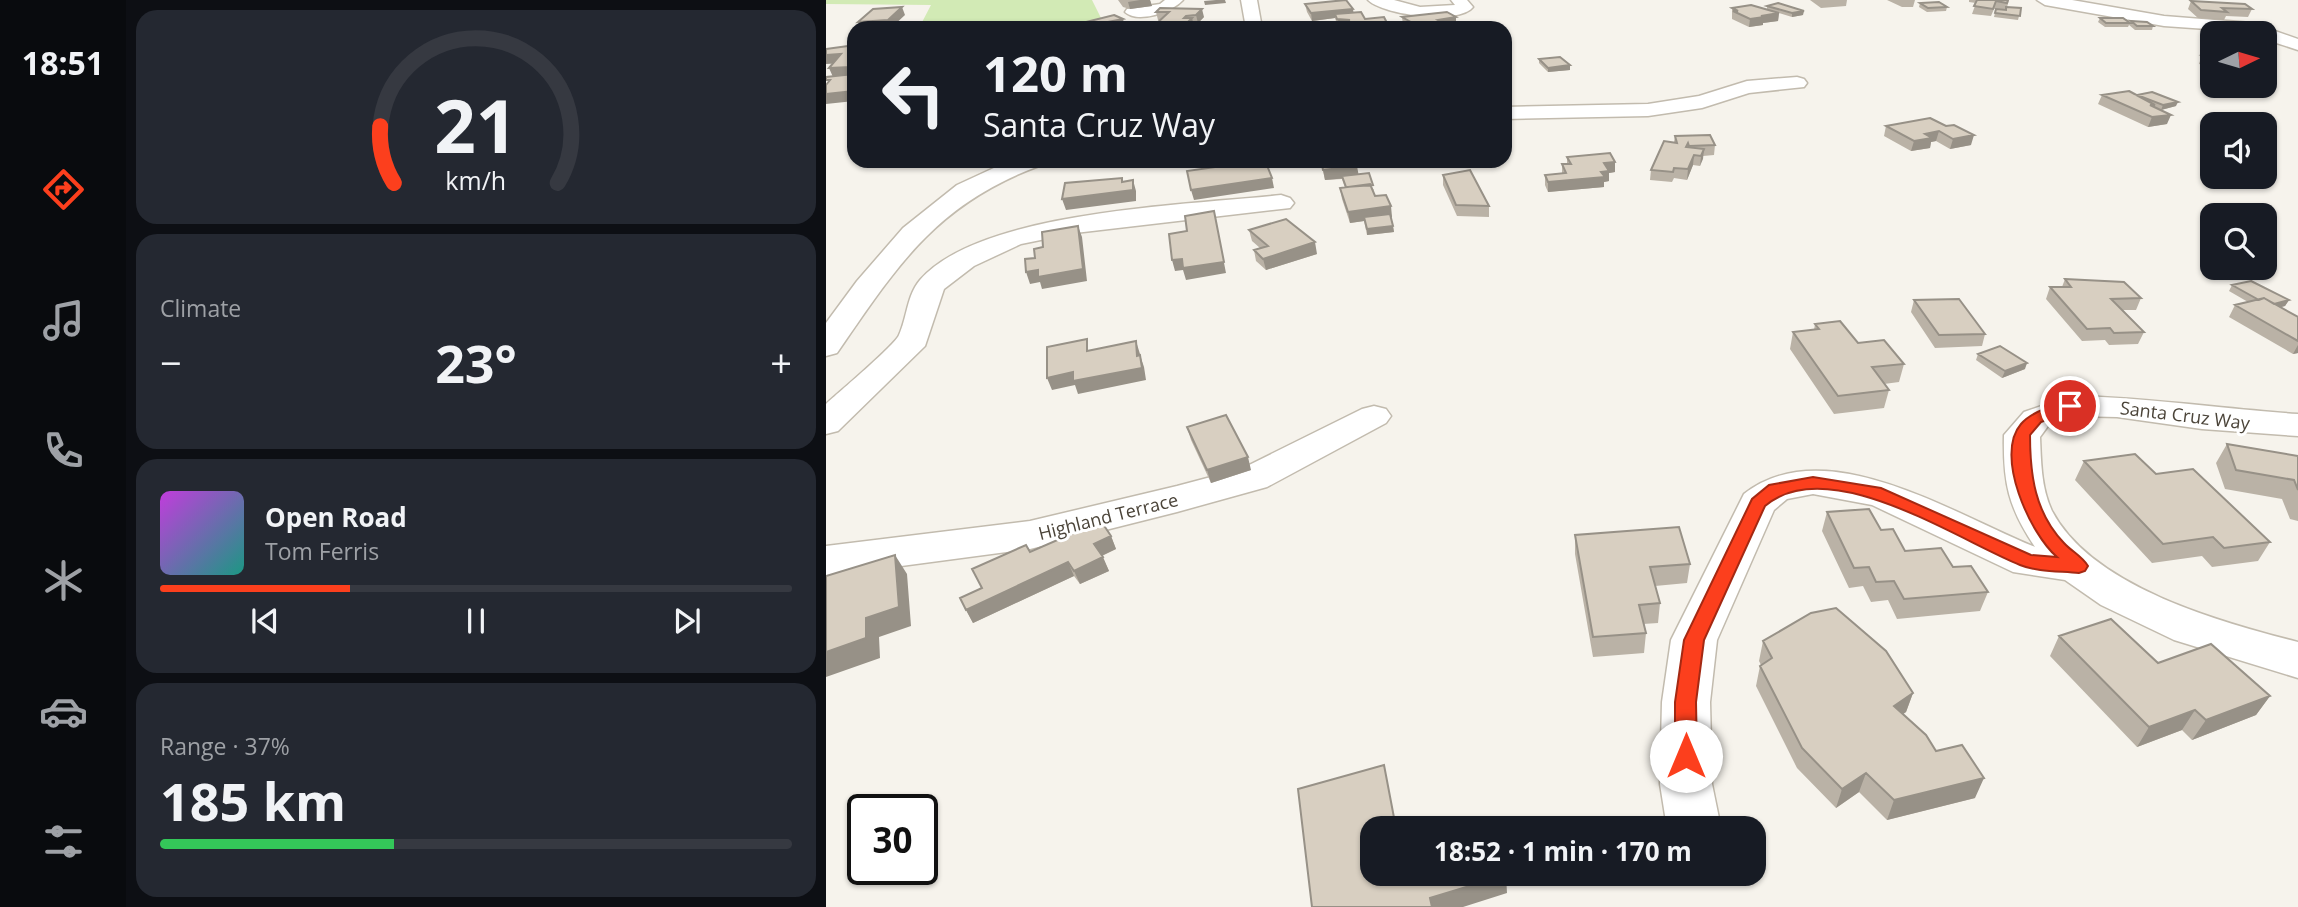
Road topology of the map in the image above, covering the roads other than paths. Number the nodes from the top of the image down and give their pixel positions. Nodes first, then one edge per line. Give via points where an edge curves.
1 (1175, 0) edge
2 (1233, 0) edge
3 (1459, 0) edge
4 (2045, 0) edge
5 (1381, 2) edge
6 (1250, 4) edge
7 (1133, 12) dead end
8 (1385, 21) edge
9 (2200, 23) edge
10 (2277, 27) edge
11 (2298, 27) edge
12 (2277, 37) edge
13 (2298, 45) edge
14 (1797, 83) dead end
15 (1512, 113) edge
16 (1013, 168) edge
17 (1281, 203) dead end
18 (826, 346) edge
19 (1374, 416) dead end
20 (826, 423) edge
21 (2298, 425) edge
22 (826, 561) edge
23 (2079, 566) junction
24 (2298, 660) edge
25 (1692, 816) edge

1 - 7 street via 1164,8
2 - 6 street
3 - 5 street via 1465,7 1453,13 1420,12
4 - 9 street
5 - 8 street via 1377,6
10 - 11 street
12 - 13 street
14 - 15 street via 1747,87 1702,102 1648,110
16 - 18 street via 981,180 929,216 879,269
17 - 20 street via 1076,225 1013,238 964,260 931,285 914,339
19 - 22 street, Highland Terrace via 1254,478 1177,499 1030,536
21 - 23 street, Santa Cruz Way via 2092,405 2070,406 2036,419 2022,435 2022,475 2037,520 2057,548
23 - 24 street, Santa Cruz Way via 2102,585 2160,616
23 - 25 street via 2028,561 1881,494 1813,482 1775,489 1758,503 1694,640 1686,702 1686,784

